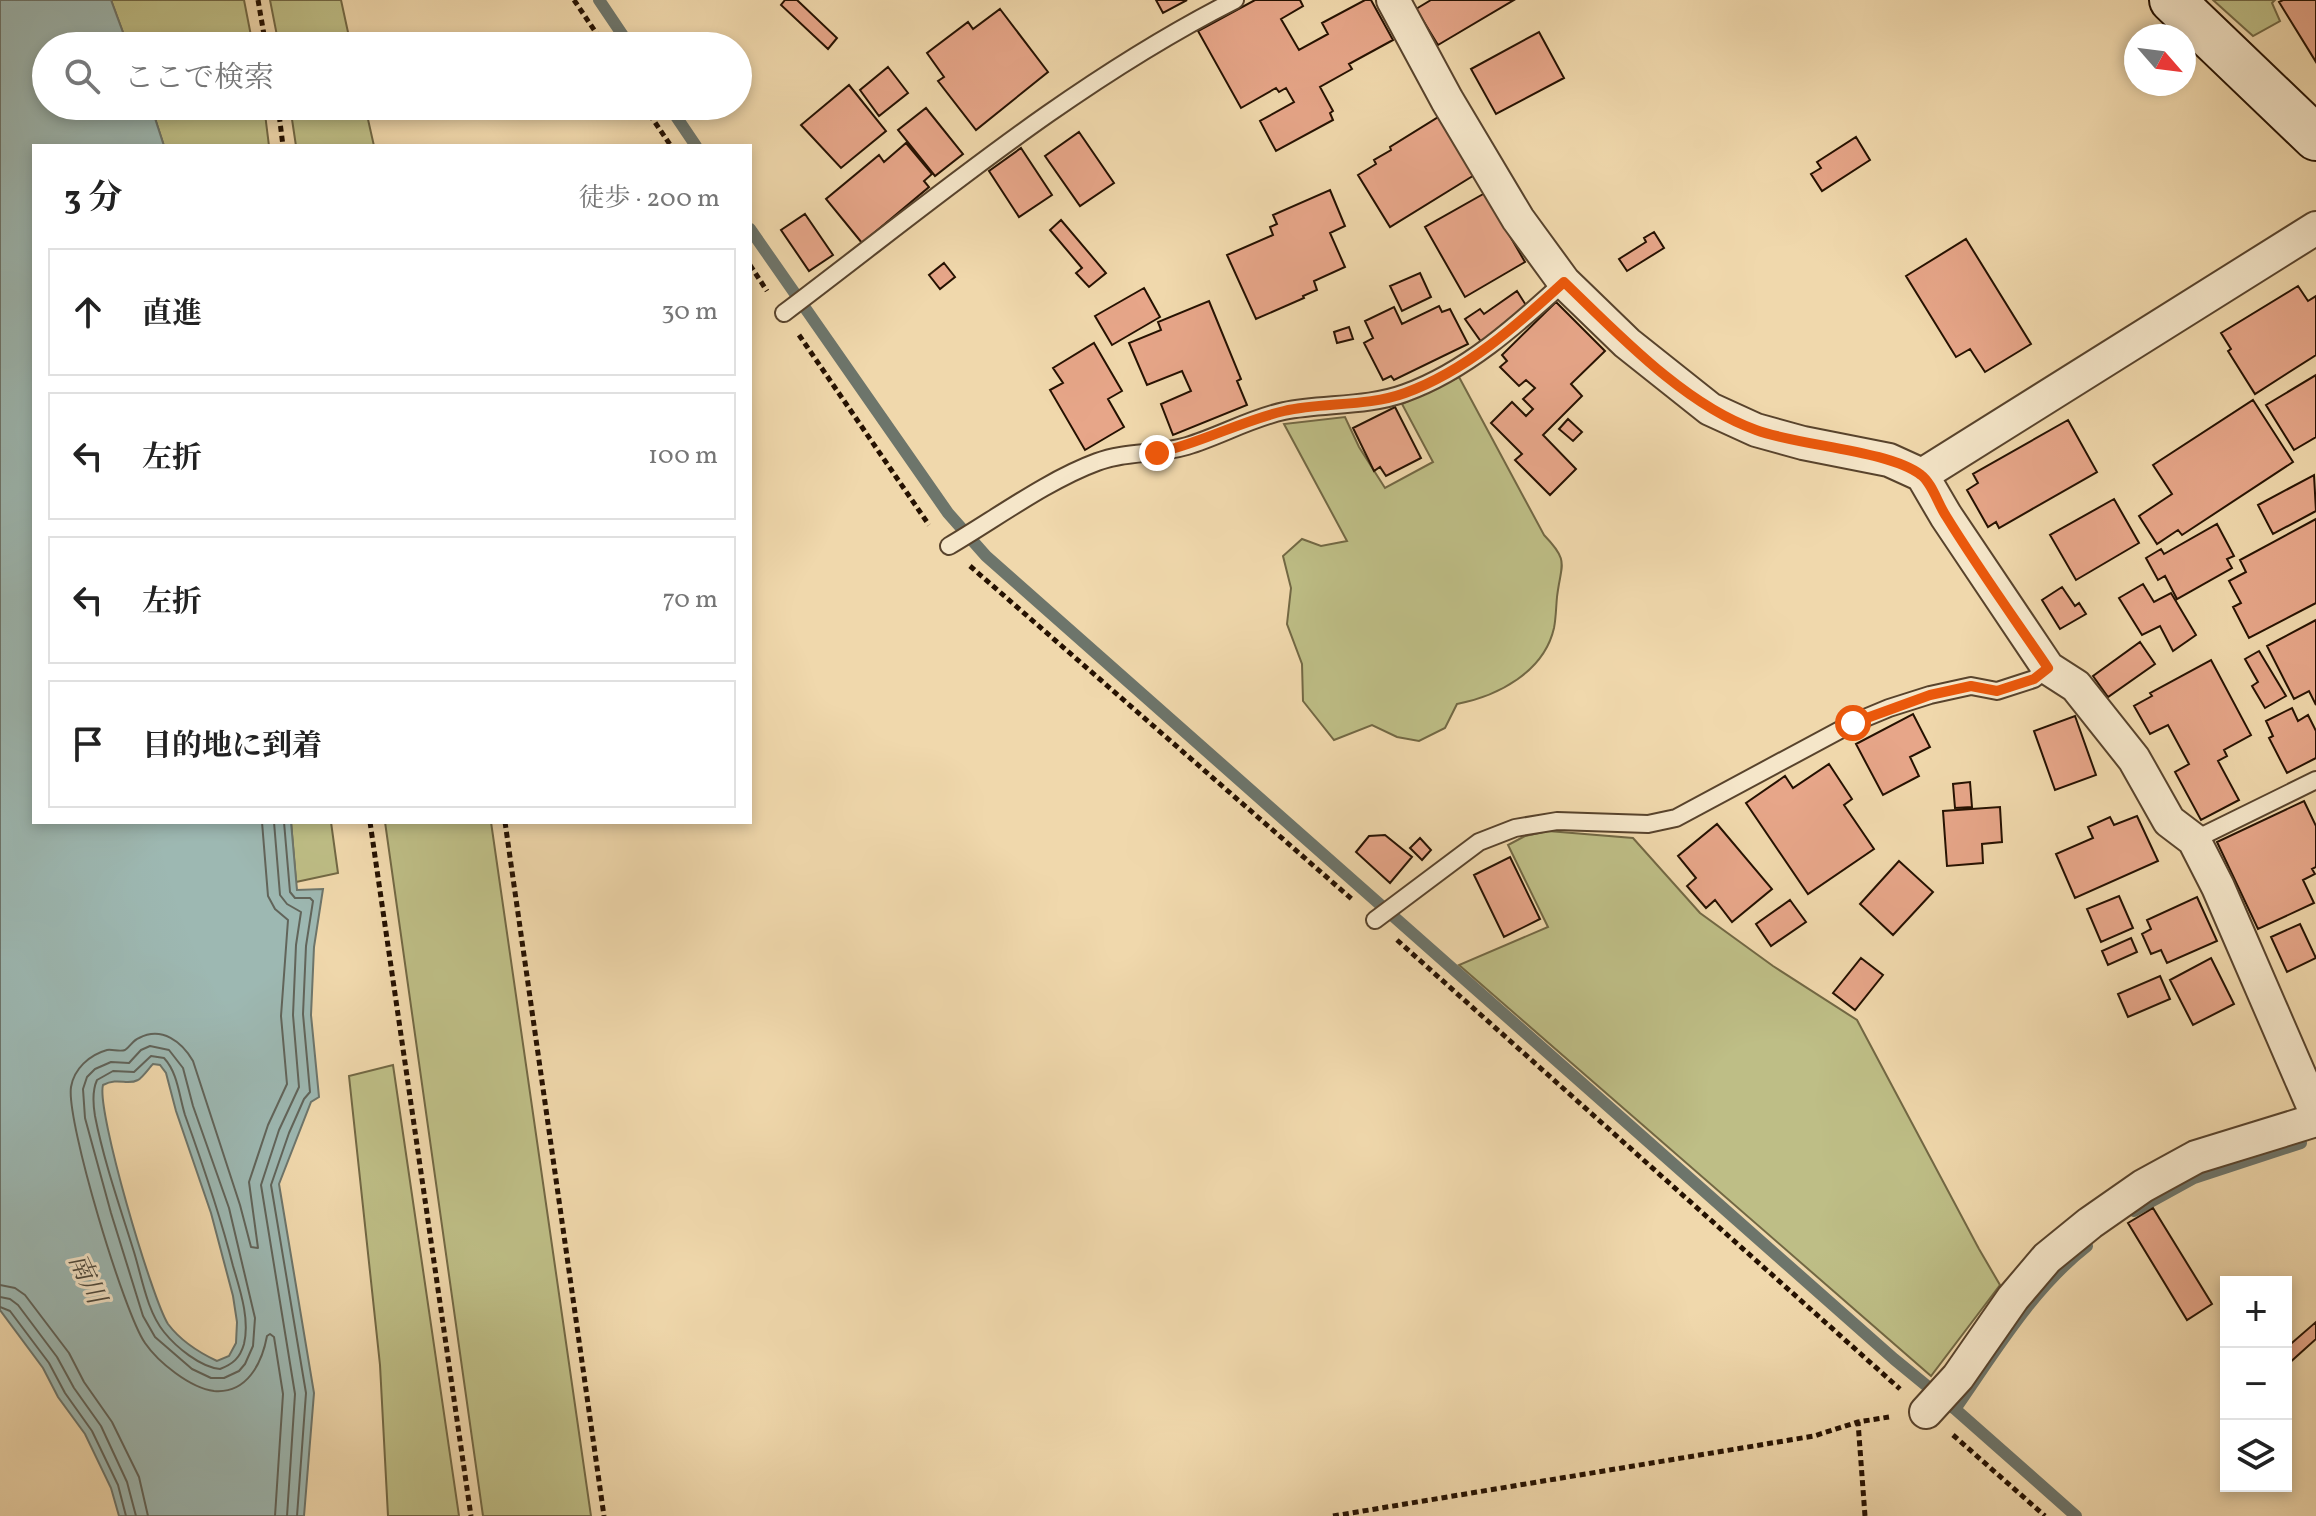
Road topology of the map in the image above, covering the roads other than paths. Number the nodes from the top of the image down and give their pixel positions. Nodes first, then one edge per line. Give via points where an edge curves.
1 (1235, 0) edge
2 (1393, 0) edge
3 (2172, 0) edge
4 (2316, 138) edge
5 (2316, 228) edge
6 (1564, 282) junction
7 (784, 313) dead end
8 (1922, 475) junction
9 (949, 546) dead end
10 (2048, 668) junction
11 (2316, 780) edge
12 (2194, 840) junction
13 (1375, 920) dead end
14 (2316, 1113) edge
15 (2316, 1120) edge
16 (1926, 1412) road end

1 - 7 lane via 1107,72
2 - 6 street via 1518,219
3 - 4 main road
5 - 8 street
6 - 8 street via 1627,343 1710,409 1756,430 1889,460
6 - 9 lane via 1459,367 1404,394 1283,411 1186,447 1112,456 1070,474
8 - 10 street
10 - 12 street via 2076,686 2134,759 2169,821
10 - 13 lane via 2034,679 1997,691 1971,686 1889,708 1676,818 1648,824 1557,821 1515,828 1479,842
11 - 12 lane
12 - 14 street
15 - 16 street via 2196,1157 2090,1223 2047,1258

